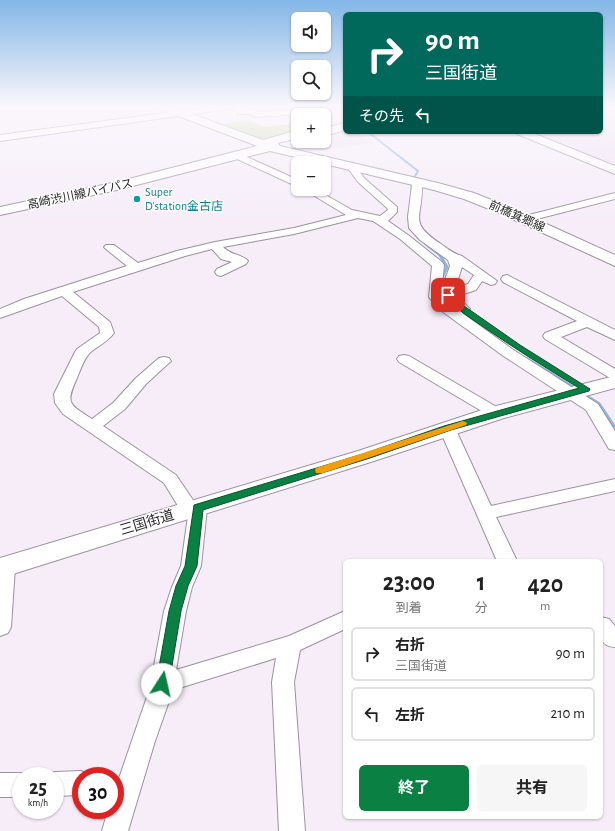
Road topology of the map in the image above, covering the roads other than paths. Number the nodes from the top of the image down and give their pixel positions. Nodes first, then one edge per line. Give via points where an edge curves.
1 (266, 145) junction
2 (553, 145) edge
3 (238, 156) junction
4 (352, 167) junction
5 (615, 170) edge
6 (291, 181) edge
7 (413, 181) junction
8 (320, 196) edge
9 (615, 196) edge
10 (0, 206) edge
11 (0, 211) edge
12 (358, 214) junction
13 (526, 219) junction
14 (381, 222) junction
15 (216, 245) junction
16 (110, 247) dead end
17 (440, 250) junction
18 (424, 253) junction
19 (452, 258) junction
20 (615, 261) edge
21 (136, 267) junction
22 (221, 272) dead end
23 (507, 279) dead end
24 (64, 292) junction
25 (448, 295) junction
26 (0, 314) edge
27 (587, 322) junction
28 (615, 336) edge
29 (404, 359) dead end
30 (164, 361) dead end
31 (615, 375) edge
32 (615, 382) edge
33 (579, 391) junction
34 (496, 413) junction
35 (92, 427) junction
36 (447, 428) junction
37 (615, 445) edge
38 (615, 485) edge
39 (194, 509) junction
40 (486, 514) junction
41 (506, 559) edge
42 (2, 567) edge
43 (343, 620) edge
44 (0, 627) edge
45 (603, 627) edge
46 (615, 638) edge
47 (290, 645) junction
48 (162, 684) junction
49 (124, 779) edge
50 (0, 785) edge
51 (12, 785) edge
52 (117, 819) edge
53 (115, 831) edge
54 (292, 831) edge

1 - 3 main road, 高崎渋川線バイパス
1 - 4 main road, 前橋箕郷線
1 - 10 main road, 高崎渋川線バイパス via 112,183
2 - 5 street
3 - 6 street
3 - 11 main road, 高崎渋川線バイパス
4 - 7 main road, 前橋箕郷線
4 - 14 street via 361,180 392,207 392,212
7 - 13 main road, 前橋箕郷線 via 470,196
7 - 17 street via 417,185 418,195 413,223 418,231
8 - 12 street via 348,212
9 - 13 street
12 - 14 street via 376,218
12 - 15 street via 294,231
13 - 20 main road, 前橋箕郷線
14 - 18 street
15 - 21 street
15 - 22 street via 224,256 242,261
16 - 21 street
17 - 18 street
17 - 19 street
18 - 33 street via 438,265 435,297 444,306 507,352
19 - 25 street via 456,266
19 - 25 street via 458,259 486,278 472,287
21 - 24 street
23 - 27 street
24 - 26 street
24 - 35 street via 105,325 107,333 82,352 62,394 63,403 68,411
25 - 33 street via 464,310
27 - 28 street
27 - 31 street via 550,336
29 - 34 street
30 - 35 street via 119,406
32 - 33 main road, 三国街道
33 - 34 main road, 三国街道
33 - 37 street
34 - 36 main road, 三国街道
35 - 39 street via 170,479
36 - 39 main road, 三国街道
36 - 40 street
38 - 40 street
39 - 42 main road, 三国街道
39 - 48 street via 191,566 175,611
40 - 41 street
42 - 44 street
43 - 47 street
45 - 46 street
47 - 48 street
47 - 54 street via 282,682
48 - 49 street
50 - 51 street
52 - 53 street

